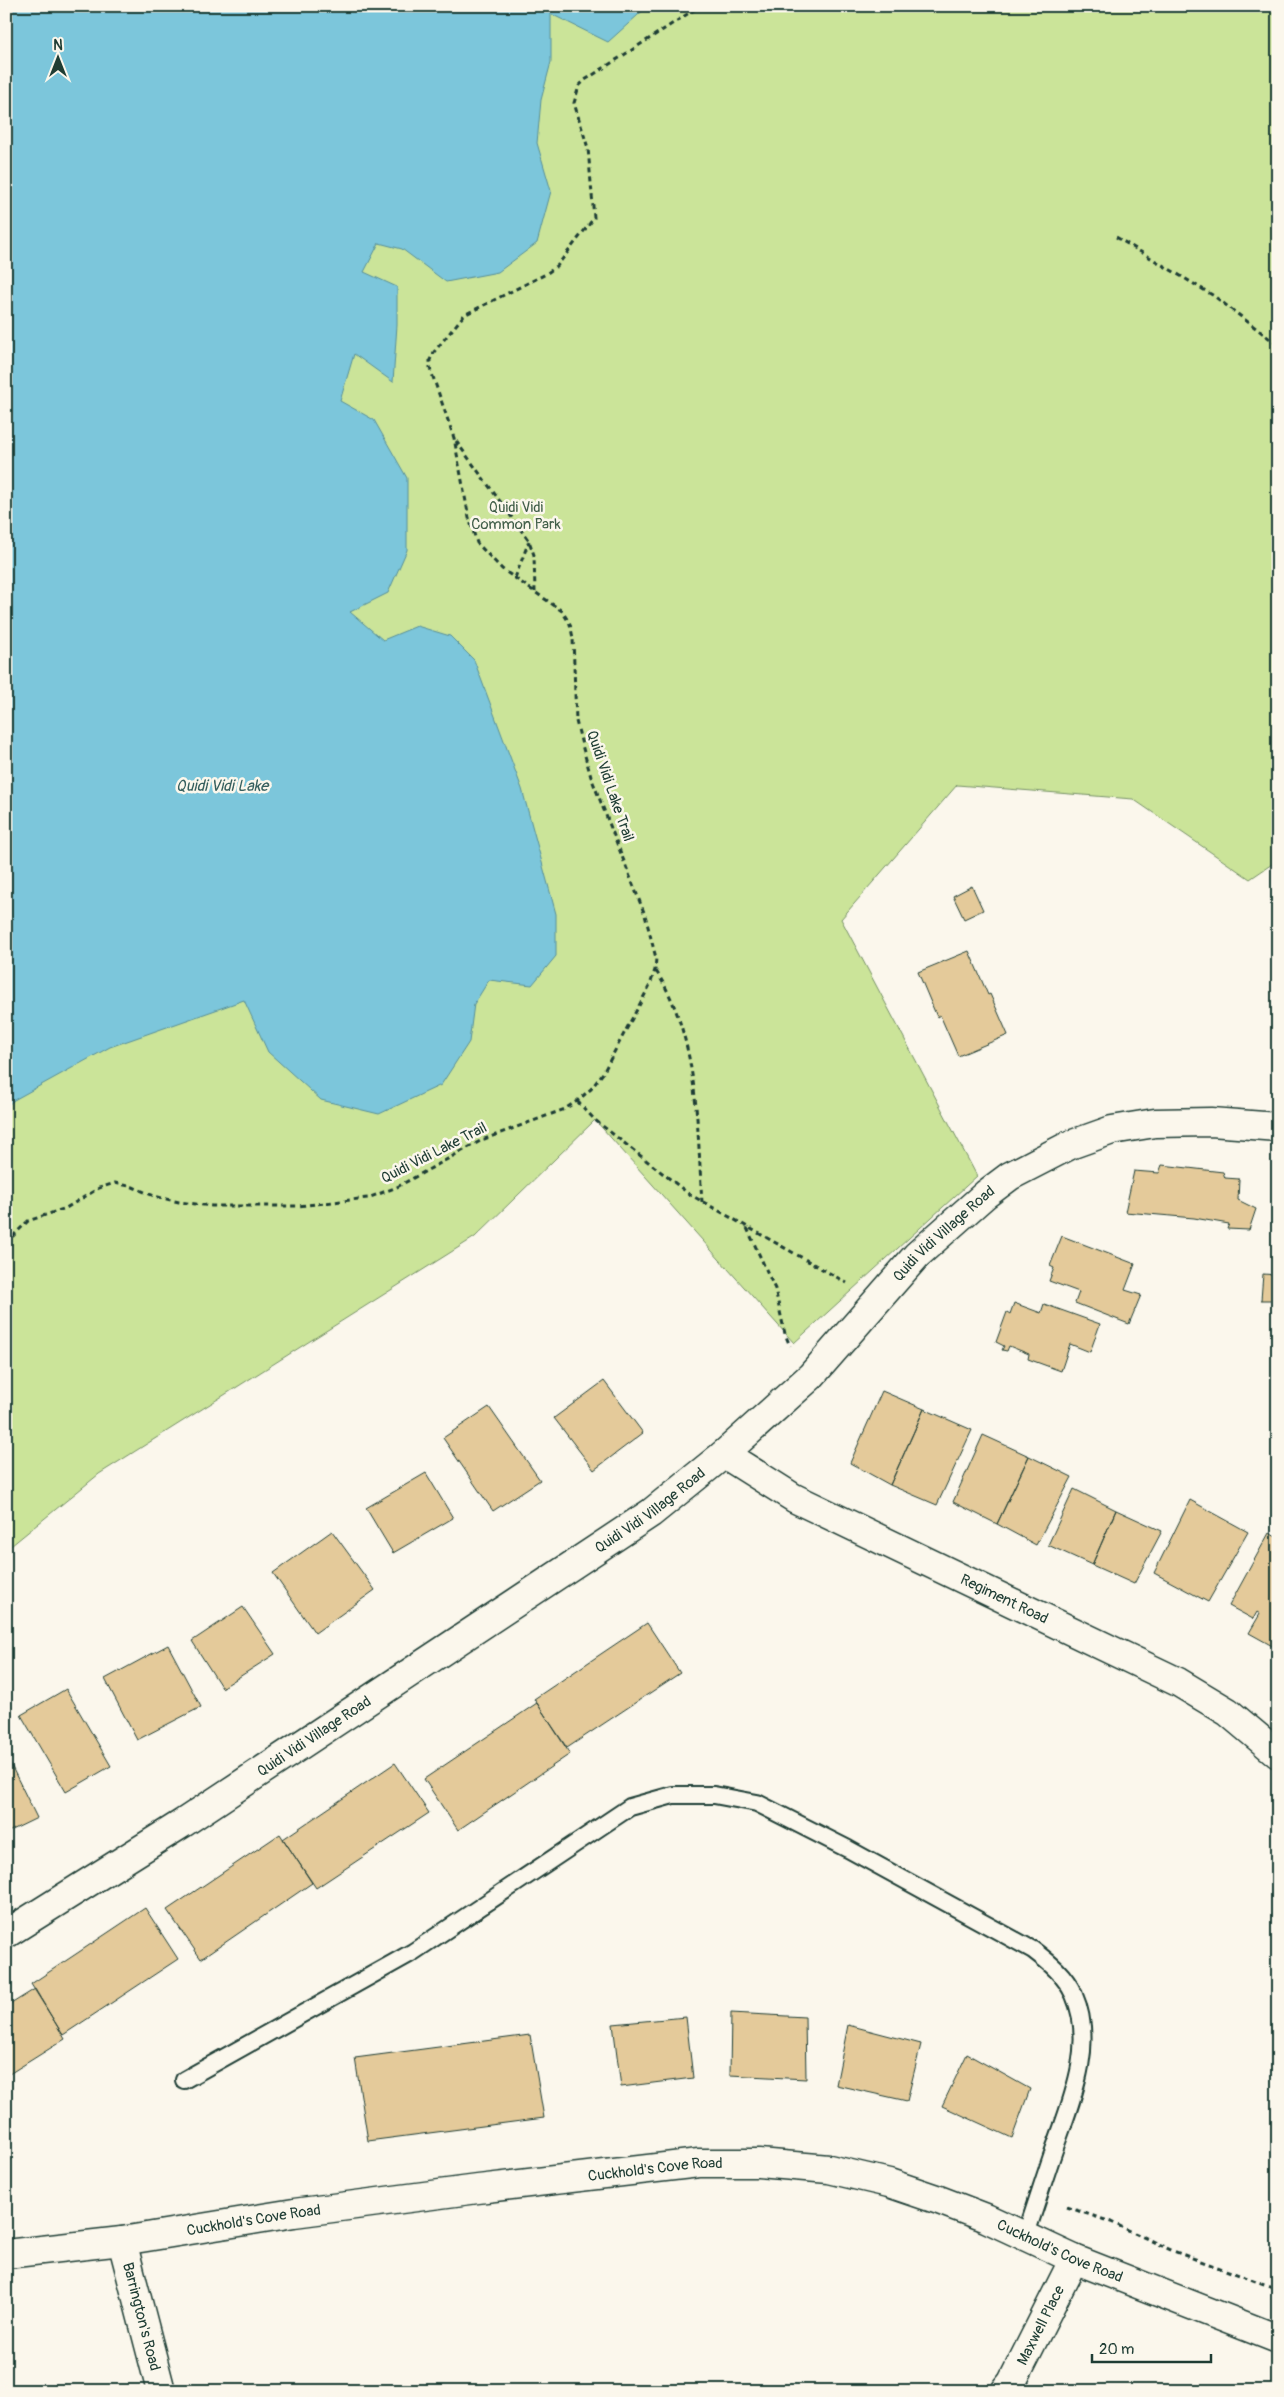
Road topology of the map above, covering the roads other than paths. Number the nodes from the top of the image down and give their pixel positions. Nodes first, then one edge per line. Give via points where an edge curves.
1 (1278, 1127) edge
2 (724, 1454) junction
3 (1278, 1754) edge
4 (6, 1934) edge
5 (184, 2080) dead end
6 (1025, 2238) junction
7 (122, 2241) junction
8 (6, 2254) edge
9 (1074, 2259) junction
10 (1278, 2339) edge
11 (160, 2391) edge
12 (1005, 2391) edge

1 - 2 street, Quidi Vidi Village Road via 1211,1122 1155,1123 1112,1130 1070,1145 1010,1176 918,1255 812,1376
2 - 3 street, Regiment Road via 794,1498 1178,1682 1228,1712
2 - 4 street, Quidi Vidi Village Road via 651,1513 199,1812
5 - 6 lane via 413,1952 630,1806 673,1795 714,1795 757,1803 1033,1950 1059,1970 1074,1995 1081,2023 1082,2052 1074,2093
6 - 7 street, Cuckhold's Cove Road via 986,2218 939,2200 889,2183 829,2169 759,2163 699,2163 314,2210
6 - 9 street, Cuckhold's Cove Road
7 - 8 street, Cuckhold's Cove Road
7 - 11 street, Barrington's Road
9 - 10 street, Cuckhold's Cove Road
9 - 12 street, Maxwell Place

